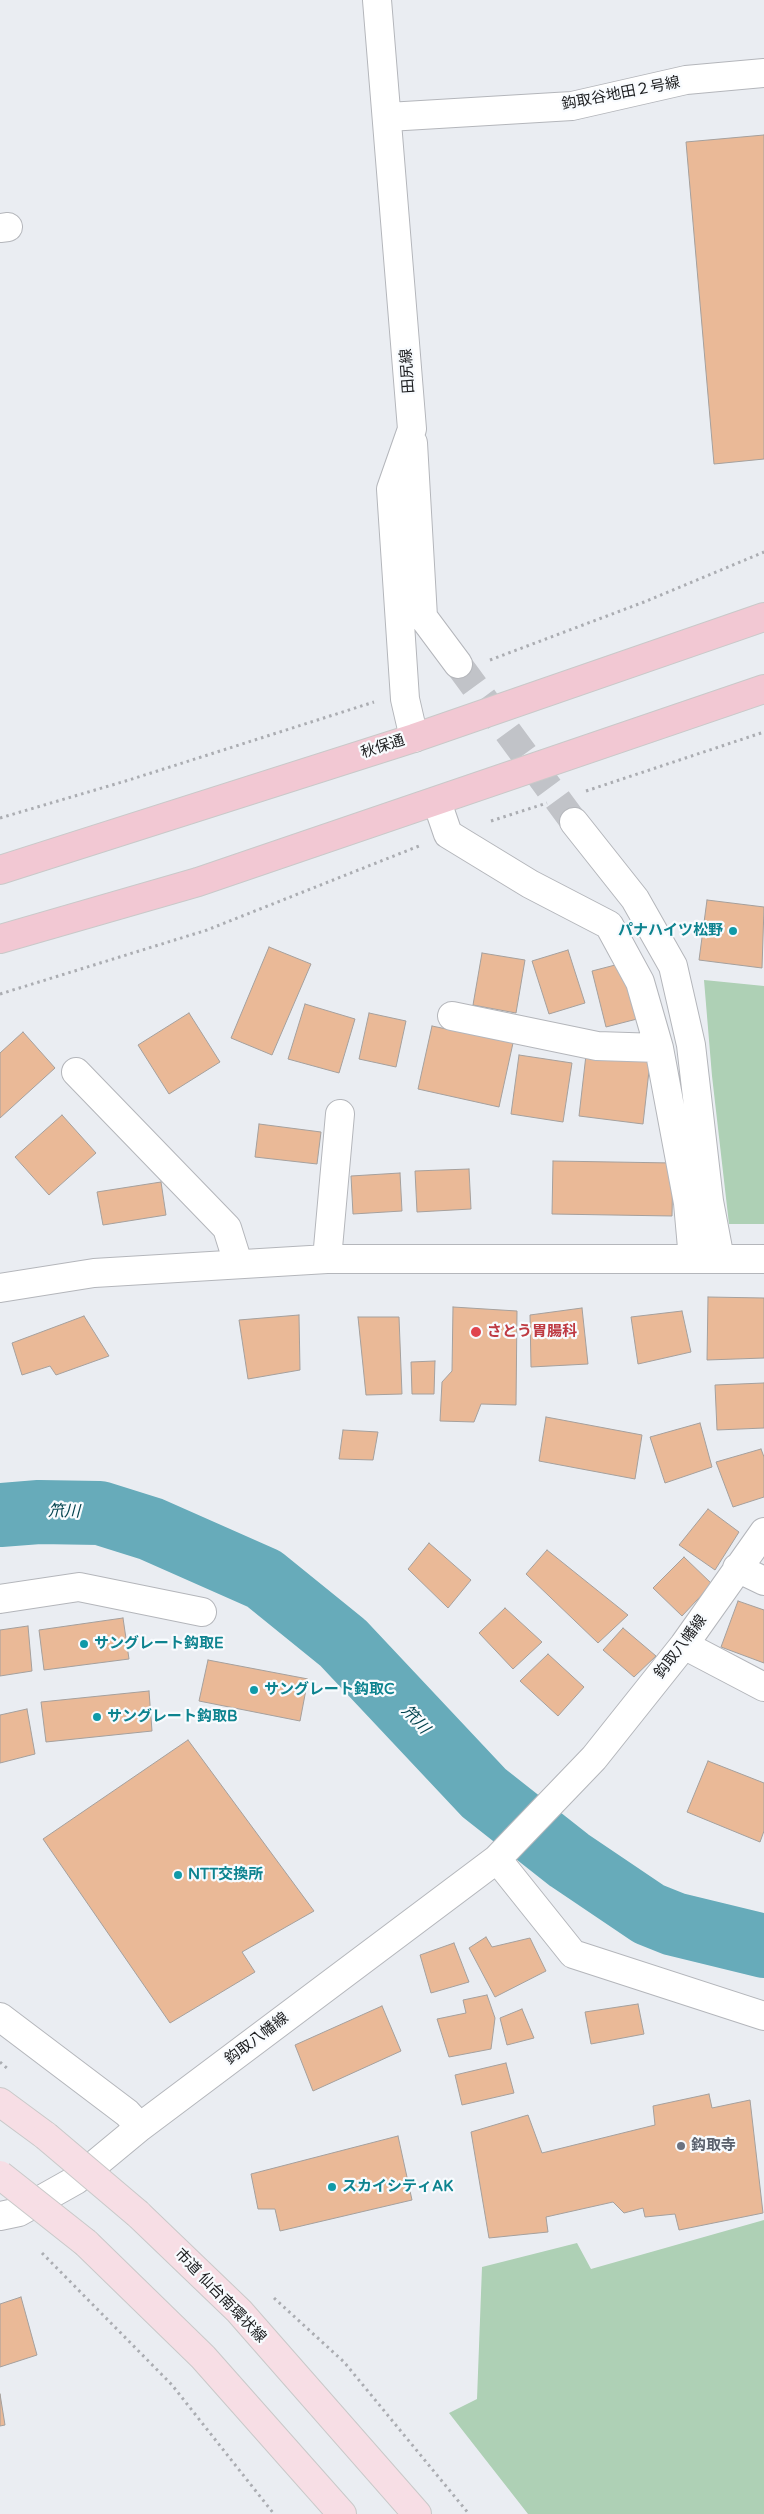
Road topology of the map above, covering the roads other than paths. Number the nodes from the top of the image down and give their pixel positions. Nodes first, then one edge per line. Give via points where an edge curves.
1 (377, 0) edge
2 (764, 73) edge
3 (388, 117) junction
4 (412, 429) junction
5 (764, 617) edge
6 (458, 664) tunnel mouth
7 (764, 689) edge
8 (414, 738) junction
9 (437, 802) junction
10 (574, 822) tunnel mouth
11 (1, 867) edge
12 (0, 939) edge
13 (452, 1016) dead end
14 (659, 1048) junction
15 (76, 1072) dead end
16 (340, 1114) dead end
17 (327, 1259) junction
18 (693, 1259) junction
19 (720, 1259) junction
20 (764, 1259) edge
21 (238, 1263) junction
22 (0, 1288) edge
23 (764, 1532) edge
24 (737, 1568) junction
25 (764, 1581) edge
26 (0, 1599) edge
27 (202, 1612) dead end
28 (684, 1645) junction
29 (764, 1688) edge
30 (502, 1854) junction
31 (764, 2016) edge
32 (0, 2017) edge
33 (0, 2102) edge
34 (140, 2127) junction
35 (0, 2175) edge
36 (0, 2216) edge
37 (342, 2514) edge
38 (417, 2514) edge

1 - 3 street, 田尻線
2 - 3 street, 鈎取谷地田２号線 via 686,80 572,106
3 - 4 street, 田尻線
4 - 6 street via 423,617
4 - 8 street, 田尻線 via 391,489 405,700
5 - 8 highway, 秋保通
7 - 9 highway
8 - 11 highway, 秋保通
9 - 12 highway via 198,882
9 - 14 street via 448,834 530,884 609,925 640,982
10 - 19 street via 635,899 673,966 691,1045 709,1201
13 - 14 street via 597,1046
14 - 18 street via 688,1203
15 - 21 street via 227,1228
16 - 17 street
17 - 18 street
17 - 21 street
18 - 19 street
19 - 20 street
21 - 22 street via 94,1273
23 - 24 street, 鈎取八幡線
24 - 25 street
24 - 28 street, 鈎取八幡線
26 - 27 street via 79,1587
28 - 29 street
28 - 30 street, 鈎取八幡線 via 594,1758
30 - 31 street via 573,1954
30 - 34 street, 鈎取八幡線
32 - 34 street via 127,2113
33 - 38 main road, 市道 仙台南環状線, bridge via 46,2136 138,2214 239,2311
34 - 36 street, 鈎取八幡線 via 76,2180 19,2212
35 - 37 main road, bridge via 86,2243 203,2357

